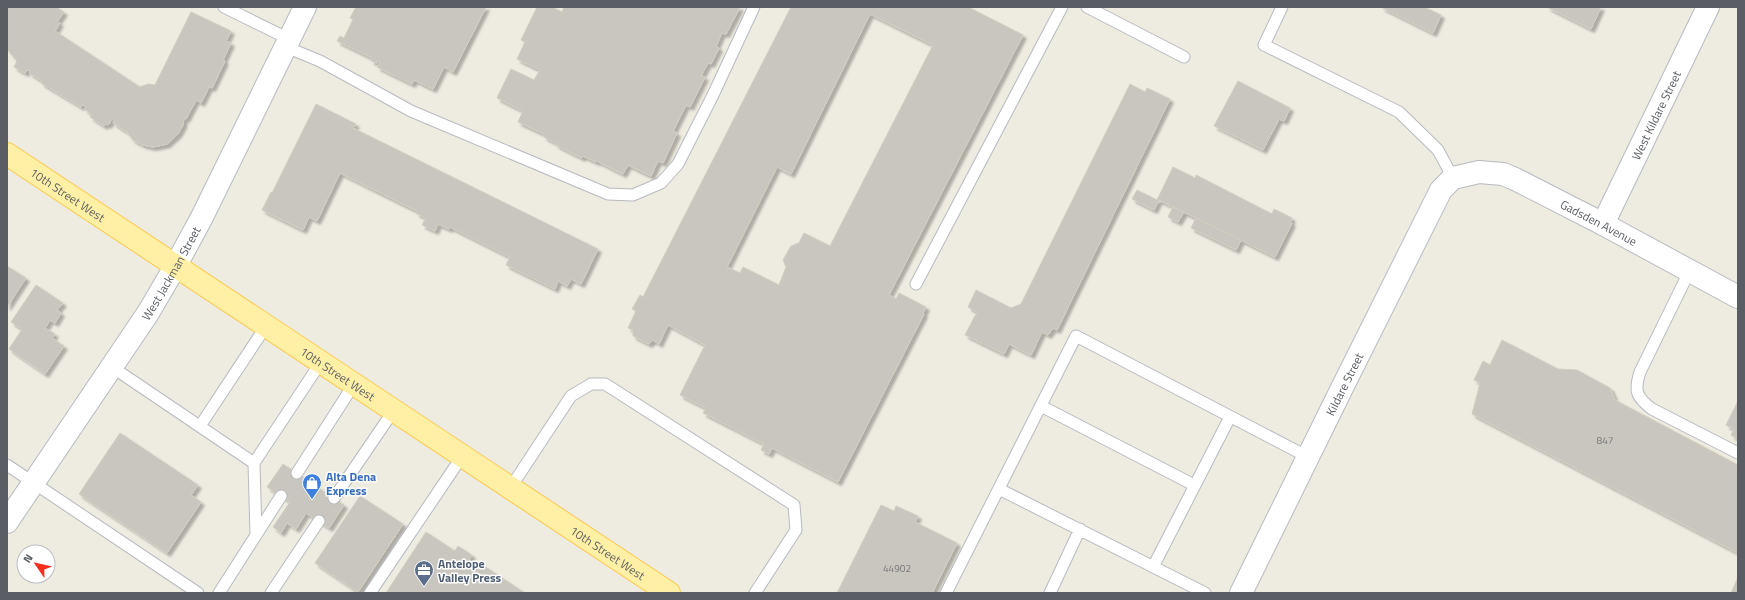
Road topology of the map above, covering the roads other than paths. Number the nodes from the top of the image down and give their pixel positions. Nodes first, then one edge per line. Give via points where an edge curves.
1 (224, 7) edge
2 (305, 7) edge
3 (754, 7) edge
4 (1062, 7) edge
5 (1087, 7) edge
6 (1282, 7) edge
7 (1708, 7) edge
8 (287, 43) junction
9 (1184, 56) dead end
10 (7, 154) edge
11 (1453, 178) junction
12 (1603, 224) junction
13 (175, 267) junction
14 (1690, 270) junction
15 (916, 284) dead end
16 (1738, 297) edge
17 (266, 326) junction
18 (321, 362) junction
19 (112, 367) junction
20 (354, 384) junction
21 (1041, 406) junction
22 (394, 410) junction
23 (1230, 417) junction
24 (200, 426) junction
25 (1738, 453) edge
26 (463, 455) junction
27 (1308, 457) junction
28 (254, 463) junction
29 (7, 466) edge
30 (297, 473) dead end
31 (34, 483) junction
32 (1194, 485) junction
33 (511, 487) junction
34 (999, 489) junction
35 (281, 496) dead end
36 (334, 498) dead end
37 (319, 521) dead end
38 (7, 522) edge
39 (1080, 529) junction
40 (256, 535) junction
41 (1153, 567) junction
42 (198, 593) edge
43 (219, 593) edge
44 (271, 593) edge
45 (370, 593) edge
46 (669, 593) edge
47 (755, 593) edge
48 (946, 593) edge
49 (1050, 593) edge
50 (1205, 593) edge
51 (1241, 593) edge

1 - 8 lane
2 - 8 street, West Jackman Street
3 - 8 lane via 678,164 661,183 633,195 608,194 411,110
4 - 15 lane
5 - 9 lane
6 - 11 lane via 1264,45 1398,112 1438,150
7 - 12 street, West Kildare Street
8 - 13 street, West Jackman Street
10 - 13 main road, 10th Street West
11 - 12 street, Gadsden Avenue via 1479,172 1503,174
11 - 27 street, Kildare Street via 1441,190
12 - 14 street, Gadsden Avenue
13 - 17 main road, 10th Street West
13 - 19 street, West Jackman Street
14 - 16 street, Gadsden Avenue
14 - 25 lane via 1636,385 1641,401 1652,410
17 - 18 main road, 10th Street West
17 - 24 lane
18 - 20 main road, 10th Street West
18 - 28 lane
19 - 24 lane
19 - 31 street, West Jackman Street
20 - 22 main road, 10th Street West
20 - 30 lane
21 - 23 lane via 1076,336
21 - 32 lane
21 - 34 lane
22 - 26 main road, 10th Street West
22 - 36 lane
23 - 27 lane
23 - 32 lane
24 - 28 lane
26 - 33 main road, 10th Street West
26 - 45 lane
27 - 51 street, Kildare Street
28 - 40 lane
29 - 31 lane
31 - 38 street, West Jackman Street
31 - 42 lane
32 - 41 lane
33 - 46 main road, 10th Street West
33 - 47 lane via 571,396 590,384 605,384 794,505 796,530
34 - 39 lane
34 - 48 lane
35 - 40 lane
37 - 44 lane
39 - 41 lane
39 - 49 lane
40 - 43 lane
41 - 50 lane

